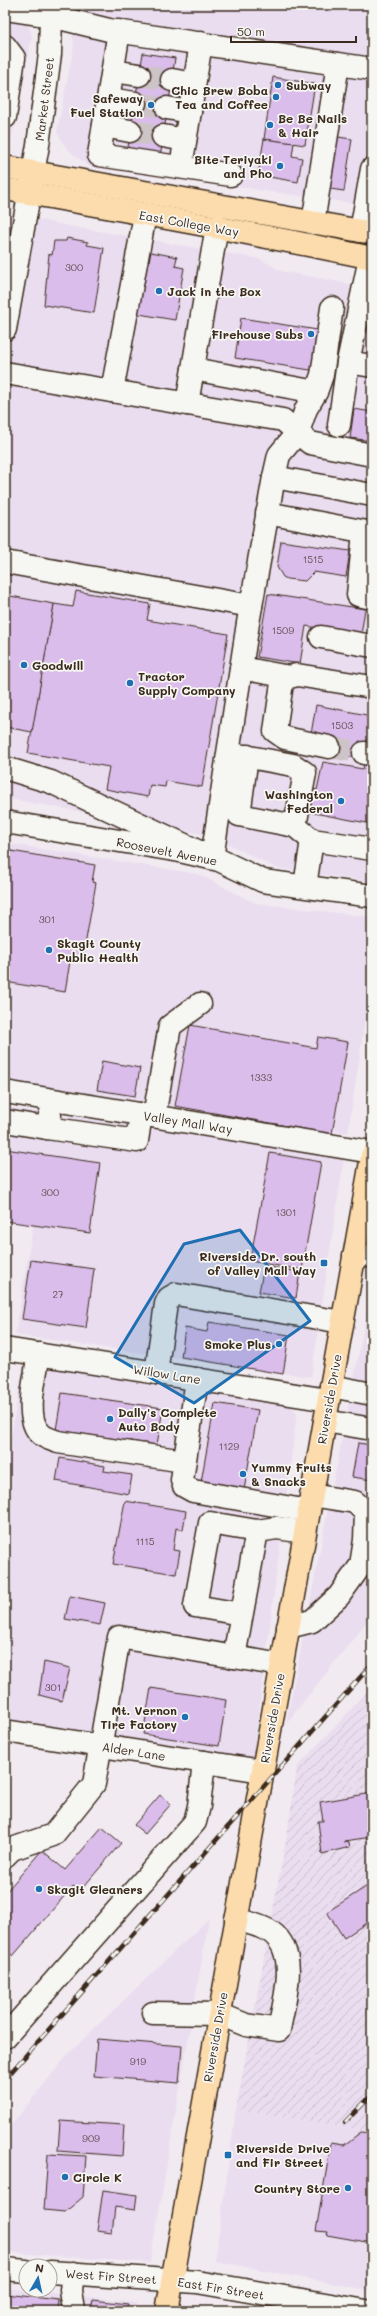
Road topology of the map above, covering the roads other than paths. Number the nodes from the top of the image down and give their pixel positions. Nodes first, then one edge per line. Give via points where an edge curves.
1 (5, 9) edge
2 (49, 10) edge
3 (118, 37) junction
4 (5, 46) edge
5 (200, 50) junction
6 (338, 64) junction
7 (372, 69) edge
8 (113, 71) junction
9 (139, 75) tunnel mouth
10 (172, 80) tunnel mouth
11 (194, 84) junction
12 (108, 99) junction
13 (134, 103) tunnel mouth
14 (168, 108) tunnel mouth
15 (190, 112) junction
16 (5, 117) edge
17 (104, 126) junction
18 (130, 131) tunnel mouth
19 (163, 136) tunnel mouth
20 (185, 140) junction
21 (5, 166) edge
22 (181, 168) junction
23 (372, 169) edge
24 (33, 172) junction
25 (231, 175) dead end
26 (5, 188) edge
27 (28, 193) junction
28 (370, 199) edge
29 (145, 215) junction
30 (313, 223) junction
31 (216, 226) junction
32 (367, 232) edge
33 (371, 258) edge
34 (332, 308) dead end
35 (365, 316) edge
36 (5, 329) edge
37 (348, 362) junction
38 (372, 366) edge
39 (193, 370) junction
40 (5, 373) edge
41 (112, 391) junction
42 (316, 392) junction
43 (187, 404) junction
44 (340, 425) dead end
45 (298, 432) junction
46 (372, 455) edge
47 (274, 477) junction
48 (372, 495) edge
49 (267, 513) junction
50 (368, 533) edge
51 (5, 562) edge
52 (372, 598) edge
53 (251, 606) junction
54 (321, 637) dead end
55 (372, 646) edge
56 (241, 668) junction
57 (283, 676) junction
58 (372, 686) edge
59 (330, 747) tunnel mouth
60 (238, 755) junction
61 (5, 768) edge
62 (5, 822) edge
63 (295, 826) junction
64 (312, 840) junction
65 (372, 849) edge
66 (212, 858) junction
67 (305, 886) junction
68 (372, 896) edge
69 (200, 1004) dead end
70 (5, 1092) edge
71 (52, 1100) junction
72 (148, 1115) junction
73 (5, 1121) edge
74 (48, 1128) junction
75 (371, 1161) edge
76 (369, 1193) edge
77 (363, 1255) edge
78 (342, 1322) junction
79 (5, 1349) edge
80 (39, 1354) junction
81 (156, 1373) junction
82 (197, 1379) junction
83 (330, 1393) junction
84 (372, 1394) edge
85 (325, 1421) junction
86 (372, 1429) edge
87 (184, 1461) junction
88 (310, 1503) junction
89 (257, 1531) junction
90 (305, 1532) junction
91 (241, 1614) junction
92 (288, 1627) junction
93 (234, 1657) junction
94 (281, 1665) junction
95 (5, 1731) edge
96 (100, 1746) junction
97 (204, 1762) junction
98 (262, 1771) junction
99 (5, 1856) edge
100 (236, 1919) junction
101 (153, 2013) dead end
102 (219, 2014) junction
103 (5, 2037) edge
104 (5, 2270) edge
105 (18, 2271) edge
106 (58, 2272) edge
107 (73, 2273) junction
108 (172, 2280) junction
109 (293, 2305) edge
110 (74, 2311) edge
111 (167, 2311) edge
112 (366, 2311) edge

1 - 2 street
2 - 3 street
2 - 24 street, Market Street via 50,54
3 - 5 street
3 - 8 street
4 - 16 street via 14,58
5 - 6 street
5 - 11 street
6 - 7 street
6 - 30 street
8 - 9 street
8 - 12 street
10 - 11 street
11 - 15 street
12 - 13 street
12 - 17 street
14 - 15 street
15 - 20 street
17 - 18 street
17 - 22 street via 99,155
19 - 20 street
20 - 22 street
21 - 24 main road, East College Way
22 - 25 street
23 - 28 street
24 - 27 street, Market Street
24 - 30 main road, East College Way
26 - 27 main road, East College Way
27 - 29 main road, East College Way
27 - 36 street, Market Street
28 - 32 street
29 - 31 main road, East College Way
29 - 41 street
30 - 32 main road, East College Way
31 - 33 main road, East College Way
31 - 39 street
33 - 35 street
34 - 42 street via 322,375
35 - 37 street
37 - 38 street
37 - 44 street
39 - 42 street
39 - 43 street
40 - 41 street
41 - 43 street
42 - 45 street via 306,409
43 - 45 street via 283,420
45 - 46 street via 310,443
45 - 47 street via 279,455
47 - 48 street
47 - 49 street
49 - 50 street
49 - 53 street
50 - 52 street via 358,594
51 - 53 street
53 - 56 street
54 - 55 street
56 - 57 street
56 - 60 street
57 - 58 street via 297,675
57 - 59 street via 275,731 279,735
60 - 63 street via 239,815
60 - 63 street via 294,765 305,773
60 - 66 street
61 - 66 street via 51,782
62 - 66 street, Roosevelt Avenue
63 - 64 street
64 - 65 street
64 - 67 street
66 - 67 street, Roosevelt Avenue via 263,881
67 - 68 street, Roosevelt Avenue
69 - 72 street via 170,1026
70 - 71 street, Valley Mall Way
71 - 72 street, Valley Mall Way
71 - 74 street
72 - 74 street via 137,1141
72 - 75 street, Valley Mall Way
73 - 74 street
75 - 76 main road, Riverside Drive
76 - 77 main road, Riverside Drive
77 - 78 main road, Riverside Drive
78 - 81 street via 176,1294 169,1298 166,1304
78 - 83 main road, Riverside Drive
79 - 80 street, Willow Lane
80 - 81 street, Willow Lane
80 - 87 street via 32,1403 34,1424 40,1433 58,1442
81 - 82 street, Willow Lane
82 - 83 street, Willow Lane
82 - 87 street
83 - 84 street, Willow Lane
83 - 85 main road, Riverside Drive
85 - 86 street
85 - 88 main road, Riverside Drive
87 - 88 street via 182,1484 188,1489
88 - 90 main road, Riverside Drive
88 - 92 street via 355,1502 366,1513 361,1565 339,1596 312,1621
89 - 90 street via 277,1528
89 - 91 street
89 - 91 street via 210,1523 195,1606
90 - 92 main road, Riverside Drive
91 - 93 street
92 - 94 main road, Riverside Drive
93 - 94 street
93 - 96 street via 118,1637
94 - 98 main road, Riverside Drive
95 - 96 street, Alder Lane
96 - 97 street, Alder Lane
96 - 99 street via 94,1784 53,1835 12,1849
97 - 98 street, Alder Lane
97 - 103 street via 195,1822
98 - 100 main road, Riverside Drive
100 - 102 main road, Riverside Drive
100 - 102 street via 272,1933 285,1952 288,1976 279,2030 246,2025
101 - 102 street
102 - 108 main road, Riverside Drive
104 - 105 street
106 - 107 street, West Fir Street
107 - 108 street, West Fir Street
107 - 110 street via 71,2290
108 - 109 street, East Fir Street
108 - 111 main road, Riverside Drive
109 - 112 street, East Fir Street

